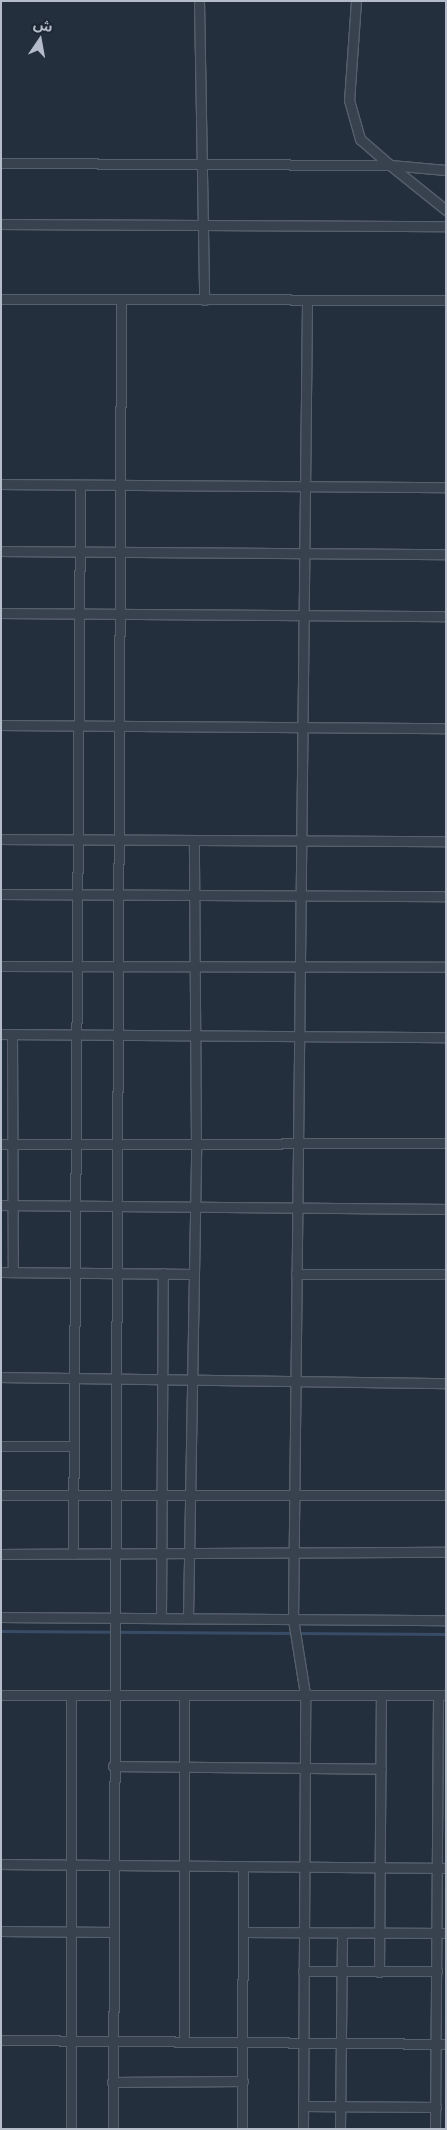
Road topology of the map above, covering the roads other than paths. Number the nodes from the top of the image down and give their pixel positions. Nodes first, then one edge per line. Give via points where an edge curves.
1 (199, 1) edge
2 (356, 1) edge
3 (201, 161) junction
4 (1, 163) edge
5 (390, 166) junction
6 (446, 170) edge
7 (446, 210) edge
8 (1, 224) edge
9 (202, 226) junction
10 (446, 226) edge
11 (1, 299) edge
12 (121, 300) junction
13 (204, 300) junction
14 (307, 300) junction
15 (446, 300) edge
16 (1, 484) edge
17 (80, 485) junction
18 (119, 485) junction
19 (304, 487) junction
20 (446, 487) edge
21 (1, 551) edge
22 (78, 552) junction
23 (118, 552) junction
24 (303, 553) junction
25 (446, 554) edge
26 (1, 613) edge
27 (78, 614) junction
28 (118, 614) junction
29 (303, 614) junction
30 (446, 616) edge
31 (1, 725) edge
32 (78, 726) junction
33 (116, 726) junction
34 (303, 727) junction
35 (446, 728) edge
36 (1, 839) edge
37 (78, 840) junction
38 (115, 840) junction
39 (301, 840) junction
40 (194, 841) junction
41 (446, 841) edge
42 (1, 894) edge
43 (115, 894) junction
44 (78, 895) junction
45 (194, 895) junction
46 (301, 896) junction
47 (446, 896) edge
48 (1, 966) edge
49 (78, 967) junction
50 (117, 967) junction
51 (194, 967) junction
52 (446, 967) edge
53 (301, 968) junction
54 (1, 1034) edge
55 (12, 1034) junction
56 (77, 1034) junction
57 (116, 1034) junction
58 (195, 1035) junction
59 (298, 1036) junction
60 (446, 1037) edge
61 (446, 1143) edge
62 (1, 1144) edge
63 (14, 1144) junction
64 (77, 1144) junction
65 (116, 1144) junction
66 (196, 1145) junction
67 (297, 1145) junction
68 (1, 1205) edge
69 (14, 1205) junction
70 (76, 1205) junction
71 (115, 1206) junction
72 (195, 1206) junction
73 (297, 1208) junction
74 (446, 1209) edge
75 (1, 1272) edge
76 (13, 1272) junction
77 (74, 1273) junction
78 (116, 1273) junction
79 (163, 1273) junction
80 (193, 1274) junction
81 (296, 1274) junction
82 (446, 1274) edge
83 (1, 1377) edge
84 (73, 1378) junction
85 (116, 1379) junction
86 (163, 1379) junction
87 (192, 1379) junction
88 (295, 1381) junction
89 (446, 1383) edge
90 (1, 1446) edge
91 (73, 1446) junction
92 (1, 1495) edge
93 (73, 1495) junction
94 (113, 1495) junction
95 (162, 1495) junction
96 (189, 1495) junction
97 (294, 1496) junction
98 (446, 1496) edge
99 (293, 1552) junction
100 (446, 1552) edge
101 (162, 1553) junction
102 (188, 1553) junction
103 (1, 1554) edge
104 (73, 1554) junction
105 (114, 1554) junction
106 (1, 1617) edge
107 (112, 1617) junction
108 (162, 1618) junction
109 (188, 1618) junction
110 (293, 1619) junction
111 (446, 1620) edge
112 (1, 1694) edge
113 (304, 1694) junction
114 (71, 1695) junction
115 (112, 1695) junction
116 (184, 1695) junction
117 (381, 1695) junction
118 (442, 1695) edge
119 (113, 1766) junction
120 (182, 1768) junction
121 (304, 1768) junction
122 (381, 1769) junction
123 (1, 1864) edge
124 (70, 1864) junction
125 (114, 1865) junction
126 (182, 1866) junction
127 (243, 1866) junction
128 (304, 1868) junction
129 (442, 1868) edge
130 (380, 1869) junction
131 (1, 1930) edge
132 (71, 1932) junction
133 (114, 1932) junction
134 (244, 1932) junction
135 (304, 1932) junction
136 (342, 1933) junction
137 (379, 1933) junction
138 (442, 1933) edge
139 (303, 1971) junction
140 (437, 1971) junction
141 (342, 1972) junction
142 (379, 1972) junction
143 (1, 2040) edge
144 (72, 2041) junction
145 (112, 2042) junction
146 (184, 2042) junction
147 (244, 2042) junction
148 (303, 2043) junction
149 (342, 2044) junction
150 (441, 2044) edge
151 (243, 2081) junction
152 (112, 2082) junction
153 (303, 2106) junction
154 (340, 2106) junction
155 (436, 2107) junction
156 (71, 2129) edge
157 (113, 2129) edge
158 (242, 2129) edge
159 (303, 2129) edge
160 (340, 2129) edge
161 (436, 2129) edge

1 - 3 street
2 - 5 street via 349,73 354,122 360,139
3 - 4 street
3 - 5 street
3 - 9 street
5 - 6 street
5 - 7 street
8 - 9 street
9 - 10 street
9 - 13 street
11 - 12 street
12 - 13 street
12 - 18 street
13 - 14 street
14 - 15 street
14 - 19 street
16 - 17 street
17 - 18 street
17 - 22 street
18 - 19 street
18 - 23 street
19 - 20 street
19 - 24 street
21 - 22 street
22 - 23 street
22 - 27 street
23 - 24 street
23 - 28 street
24 - 25 street
24 - 29 street
26 - 27 street
27 - 28 street
27 - 32 street
28 - 29 street
28 - 33 street
29 - 30 street
29 - 34 street
31 - 32 street
32 - 33 street
32 - 37 street
33 - 34 street
33 - 38 street
34 - 35 street
34 - 39 street
36 - 37 street
37 - 38 street
37 - 44 street
38 - 40 street
38 - 43 street
39 - 40 street
39 - 41 street
39 - 46 street
40 - 45 street
42 - 44 street
43 - 44 street
43 - 45 street
43 - 50 street
44 - 49 street
45 - 46 street
45 - 51 street
46 - 47 street
46 - 53 street
48 - 49 street
49 - 50 street
49 - 56 street
50 - 51 street
50 - 57 street
51 - 53 street
51 - 58 street
52 - 53 street
53 - 59 street
54 - 55 street
55 - 56 street
55 - 63 street
56 - 57 street
56 - 64 street
57 - 58 street
57 - 65 street
58 - 59 street
58 - 66 street
59 - 60 street
59 - 67 street
61 - 67 street
62 - 63 street
63 - 64 street
63 - 69 street
64 - 65 street
64 - 70 street
65 - 66 street
65 - 71 street
66 - 67 street
66 - 72 street
67 - 73 street
68 - 69 street
69 - 70 street
69 - 76 street
70 - 71 street
70 - 77 street
71 - 72 street
71 - 78 street
72 - 73 street
72 - 80 street
73 - 74 street
73 - 81 street
75 - 76 street
76 - 77 street
77 - 78 street
77 - 84 street
78 - 79 street
78 - 85 street
79 - 80 street
79 - 86 street
80 - 87 street
81 - 82 street
81 - 88 street
83 - 84 street
84 - 85 street
84 - 91 street
85 - 86 street
85 - 94 street
86 - 87 street
86 - 95 street
87 - 88 street
87 - 96 street
88 - 89 street
88 - 97 street
90 - 91 street
91 - 93 street
92 - 93 street
93 - 94 street
93 - 104 street
94 - 95 street
94 - 105 street
95 - 96 street
95 - 101 street
96 - 97 street
96 - 102 street
97 - 98 street
97 - 99 street
99 - 100 street
99 - 102 street
99 - 110 street
101 - 102 street
101 - 105 street
101 - 108 street
102 - 109 street
103 - 104 street
104 - 105 street
105 - 107 street
106 - 107 street
107 - 108 street
107 - 115 street
108 - 109 street
109 - 110 street
110 - 111 street
110 - 113 street
112 - 114 street
113 - 116 street
113 - 117 street
113 - 121 street
114 - 115 street
114 - 124 street
115 - 116 street
115 - 119 street
116 - 120 street
117 - 118 street
117 - 122 street
118 - 129 street
119 - 120 street
119 - 125 street
120 - 121 street
120 - 126 street
121 - 122 street
121 - 128 street
122 - 130 street
123 - 124 street
124 - 125 street
124 - 132 street
125 - 126 street
125 - 133 street
126 - 127 street
126 - 146 street
127 - 128 street
127 - 134 street
128 - 130 street
128 - 135 street
129 - 130 street
129 - 138 street
130 - 137 street
131 - 132 street
132 - 133 street
132 - 144 street
133 - 145 street
134 - 135 street
134 - 147 street
135 - 136 street
135 - 139 street
136 - 137 street
136 - 141 street
137 - 138 street
137 - 142 street
138 - 140 street
139 - 141 street
139 - 148 street
140 - 142 street
140 - 150 street
141 - 142 street
141 - 149 street
143 - 144 street
144 - 145 street
144 - 156 street
145 - 146 street
145 - 152 street
146 - 147 street
147 - 148 street
147 - 151 street
148 - 149 street
148 - 153 street
149 - 150 street
149 - 154 street
150 - 155 street
151 - 152 street
151 - 158 street
152 - 157 street
153 - 154 street
153 - 159 street
154 - 155 street
154 - 160 street
155 - 161 street

